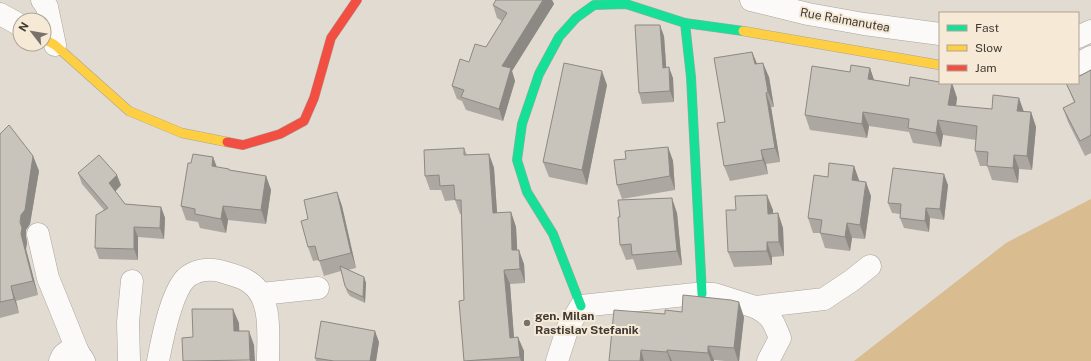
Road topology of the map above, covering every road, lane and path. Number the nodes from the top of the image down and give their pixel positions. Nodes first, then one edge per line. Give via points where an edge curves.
1 (42, 0) edge
2 (357, 0) edge
3 (751, 0) edge
4 (47, 12) edge
5 (0, 14) edge
6 (12, 21) edge
7 (685, 23) junction
8 (1091, 31) edge
9 (939, 34) edge
10 (1079, 37) edge
11 (52, 45) edge
12 (1091, 57) edge
13 (1079, 63) edge
14 (939, 65) edge
15 (38, 234) dead end
16 (870, 266) dead end
17 (132, 281) dead end
18 (318, 288) dead end
19 (261, 294) junction
20 (702, 294) junction
21 (581, 306) junction
22 (755, 307) junction
23 (74, 358) edge
24 (129, 361) edge
25 (158, 361) edge
26 (268, 361) edge
27 (557, 361) edge
28 (768, 361) edge

1 - 4 street
2 - 11 street via 331,38 314,98 304,121 280,134 243,145 182,133 129,111
3 - 9 street, Rue Raimanutea via 808,14
5 - 6 street
7 - 14 street
7 - 20 street via 691,78
7 - 21 street via 626,4 594,4 576,18 559,37 539,74 522,124 517,160 526,192 554,234
8 - 10 street
12 - 13 street
15 - 23 street via 48,278
16 - 22 street via 824,299
17 - 24 street via 128,322
18 - 19 street
19 - 25 street via 249,282 233,274 215,270 198,271 187,278 174,299
19 - 26 street via 267,310
20 - 21 street
20 - 22 street via 714,294
21 - 27 street via 568,327
22 - 28 street via 772,320 780,338

